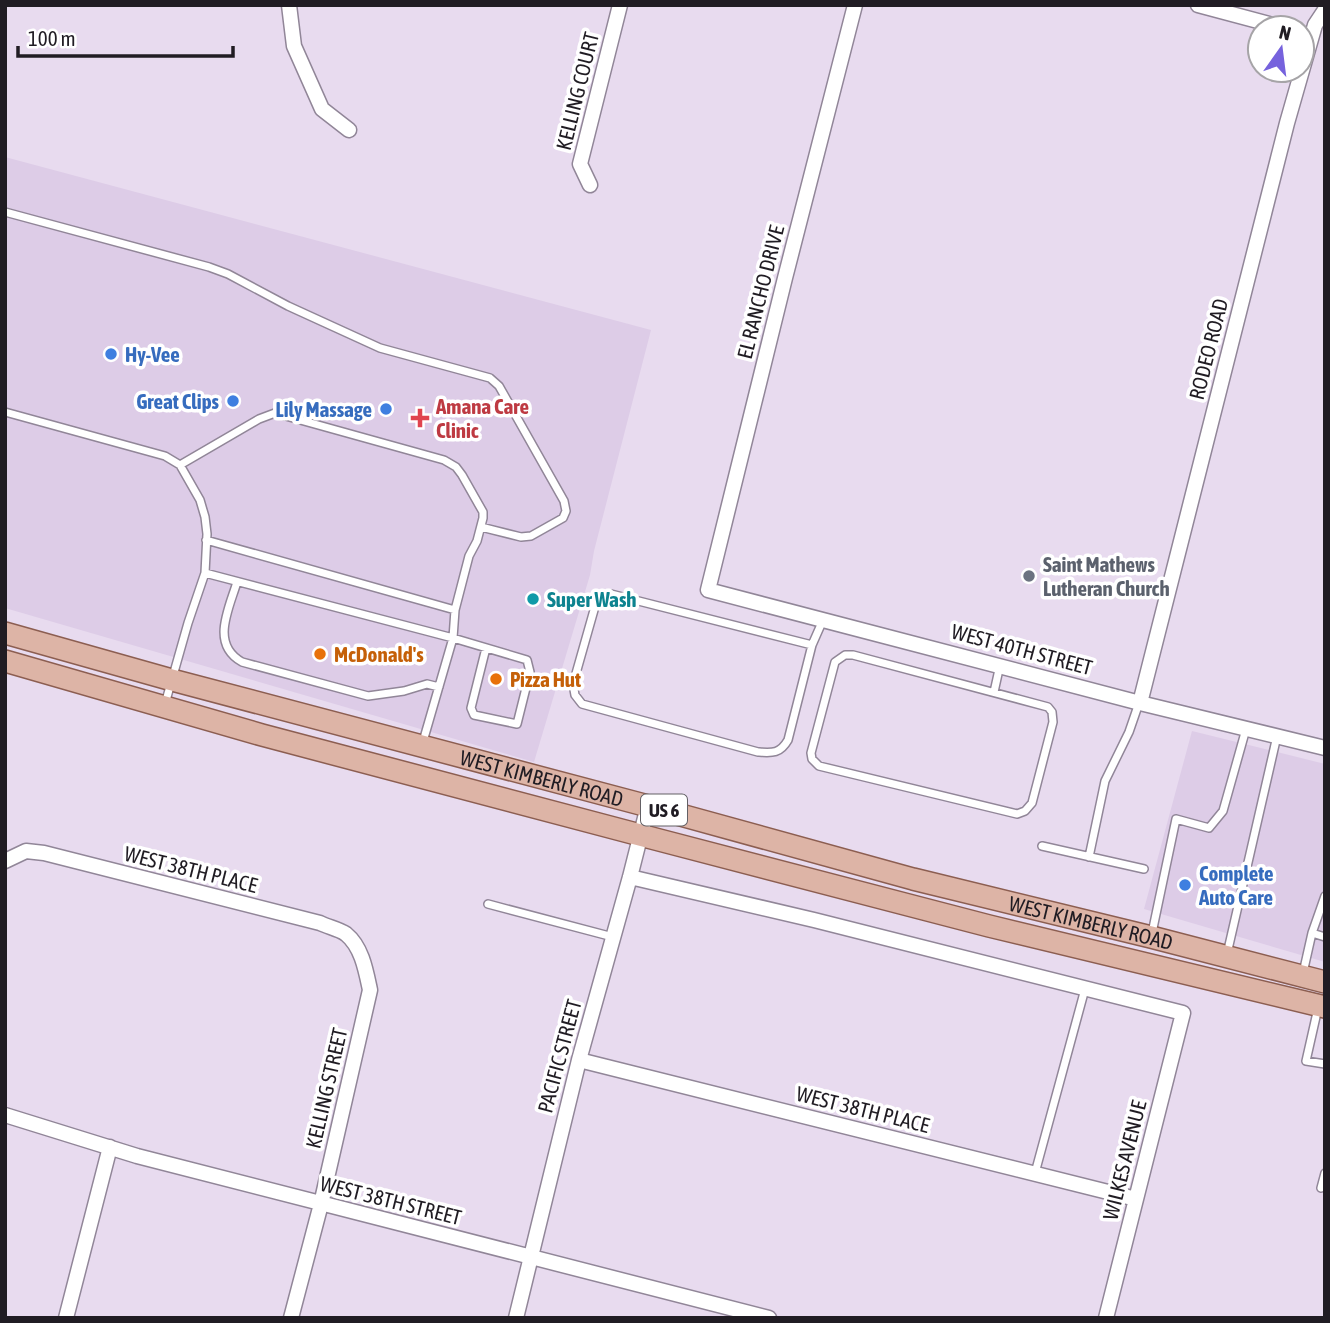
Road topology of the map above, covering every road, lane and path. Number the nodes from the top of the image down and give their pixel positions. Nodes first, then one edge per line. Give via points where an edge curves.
1 (289, 5) edge
2 (620, 5) edge
3 (855, 5) edge
4 (1198, 5) edge
5 (1246, 18) edge
6 (1295, 84) edge
7 (349, 130) dead end
8 (590, 185) dead end
9 (5, 212) edge
10 (5, 412) edge
11 (180, 465) junction
12 (481, 527) junction
13 (206, 540) junction
14 (205, 573) junction
15 (237, 582) junction
16 (708, 590) joint
17 (455, 610) junction
18 (823, 620) junction
19 (5, 633) edge
20 (453, 638) junction
21 (812, 645) junction
22 (486, 648) junction
23 (5, 661) edge
24 (1000, 665) junction
25 (172, 680) junction
26 (439, 687) junction
27 (994, 692) junction
28 (1140, 703) junction
29 (164, 707) junction
30 (1246, 728) junction
31 (1277, 736) junction
32 (421, 746) junction
33 (1325, 748) edge
34 (648, 806) junction
35 (640, 835) junction
36 (1042, 846) dead end
37 (1088, 857) junction
38 (6, 860) edge
39 (1144, 869) dead end
40 (630, 877) junction
41 (1325, 896) edge
42 (488, 904) dead end
43 (1312, 933) junction
44 (613, 937) junction
45 (1152, 937) junction
46 (1325, 937) edge
47 (358, 948) joint
48 (1226, 957) junction
49 (1302, 977) junction
50 (1325, 982) edge
51 (1085, 988) junction
52 (1322, 1006) edge
53 (579, 1060) junction
54 (1325, 1064) edge
55 (5, 1115) edge
56 (110, 1147) junction
57 (1325, 1173) edge
58 (1035, 1174) junction
59 (1321, 1188) dead end
60 (1136, 1199) junction
61 (321, 1204) junction
62 (532, 1258) junction
63 (66, 1318) edge
64 (291, 1318) edge
65 (516, 1318) edge
66 (769, 1318) edge
67 (1106, 1318) edge

1 - 7 street via 294,46 322,109
2 - 8 street, KELLING COURT via 580,164
3 - 16 street, EL RANCHO DRIVE
4 - 5 street
6 - 28 street, RODEO ROAD
9 - 12 lane via 209,267 380,348 490,378 499,386 566,511 563,518 531,536
10 - 11 lane via 165,456
11 - 12 lane via 275,413 450,462 479,505
11 - 13 lane via 200,500
12 - 17 lane
13 - 14 lane
13 - 17 lane
14 - 15 lane
14 - 25 lane
15 - 20 lane
15 - 26 lane via 224,639 242,662 369,696 427,684
16 - 18 street, WEST 40TH STREET
17 - 20 lane
18 - 21 lane
18 - 24 street, WEST 40TH STREET
19 - 25 main road, WEST KIMBERLY ROAD / US 6
20 - 22 lane
20 - 26 lane
21 - 21 lane via 611,594 596,603 573,684 575,695 595,709 776,753 788,740
22 - 22 lane via 471,708 474,715 517,724 530,672 527,660
23 - 29 main road, WEST KIMBERLY ROAD / US 6
24 - 27 lane
24 - 28 street, WEST 40TH STREET
25 - 29 lane
25 - 32 main road, WEST KIMBERLY ROAD / US 6
26 - 32 lane
27 - 27 lane via 845,655 835,662 812,759 819,766 1017,814 1032,803 1052,712
28 - 30 street, WEST 40TH STREET
28 - 37 lane via 1105,781
29 - 35 main road, WEST KIMBERLY ROAD / US 6
30 - 31 street, WEST 40TH STREET
30 - 45 lane via 1223,811 1209,828 1176,819
31 - 33 street, WEST 40TH STREET
31 - 48 lane
32 - 34 main road, WEST KIMBERLY ROAD / US 6
34 - 35 street, PACIFIC STREET
34 - 45 main road, WEST KIMBERLY ROAD / US 6 via 913,879
35 - 40 street, PACIFIC STREET
35 - 52 main road, WEST KIMBERLY ROAD / US 6
36 - 37 lane
37 - 39 lane
38 - 47 street, WEST 38TH PLACE via 26,851 44,853 320,923 345,934
40 - 44 street, PACIFIC STREET
40 - 51 street
41 - 43 lane
42 - 44 lane
43 - 46 lane
43 - 49 lane
44 - 53 street, PACIFIC STREET
45 - 48 main road, WEST KIMBERLY ROAD / US 6
47 - 61 street, KELLING STREET via 370,990
48 - 49 main road, WEST KIMBERLY ROAD / US 6
49 - 50 main road, WEST KIMBERLY ROAD / US 6
51 - 58 lane
51 - 60 street, WILKES AVENUE via 1183,1013
52 - 54 lane via 1306,1060
53 - 58 street, WEST 38TH PLACE
53 - 62 street, PACIFIC STREET
55 - 56 street, WEST 38TH STREET
56 - 61 street, WEST 38TH STREET
56 - 63 street
57 - 59 lane
58 - 60 street, WEST 38TH PLACE
60 - 67 street, WILKES AVENUE
61 - 62 street, WEST 38TH STREET
61 - 64 street, KELLING STREET
62 - 65 street, PACIFIC STREET
62 - 66 street, WEST 38TH STREET

